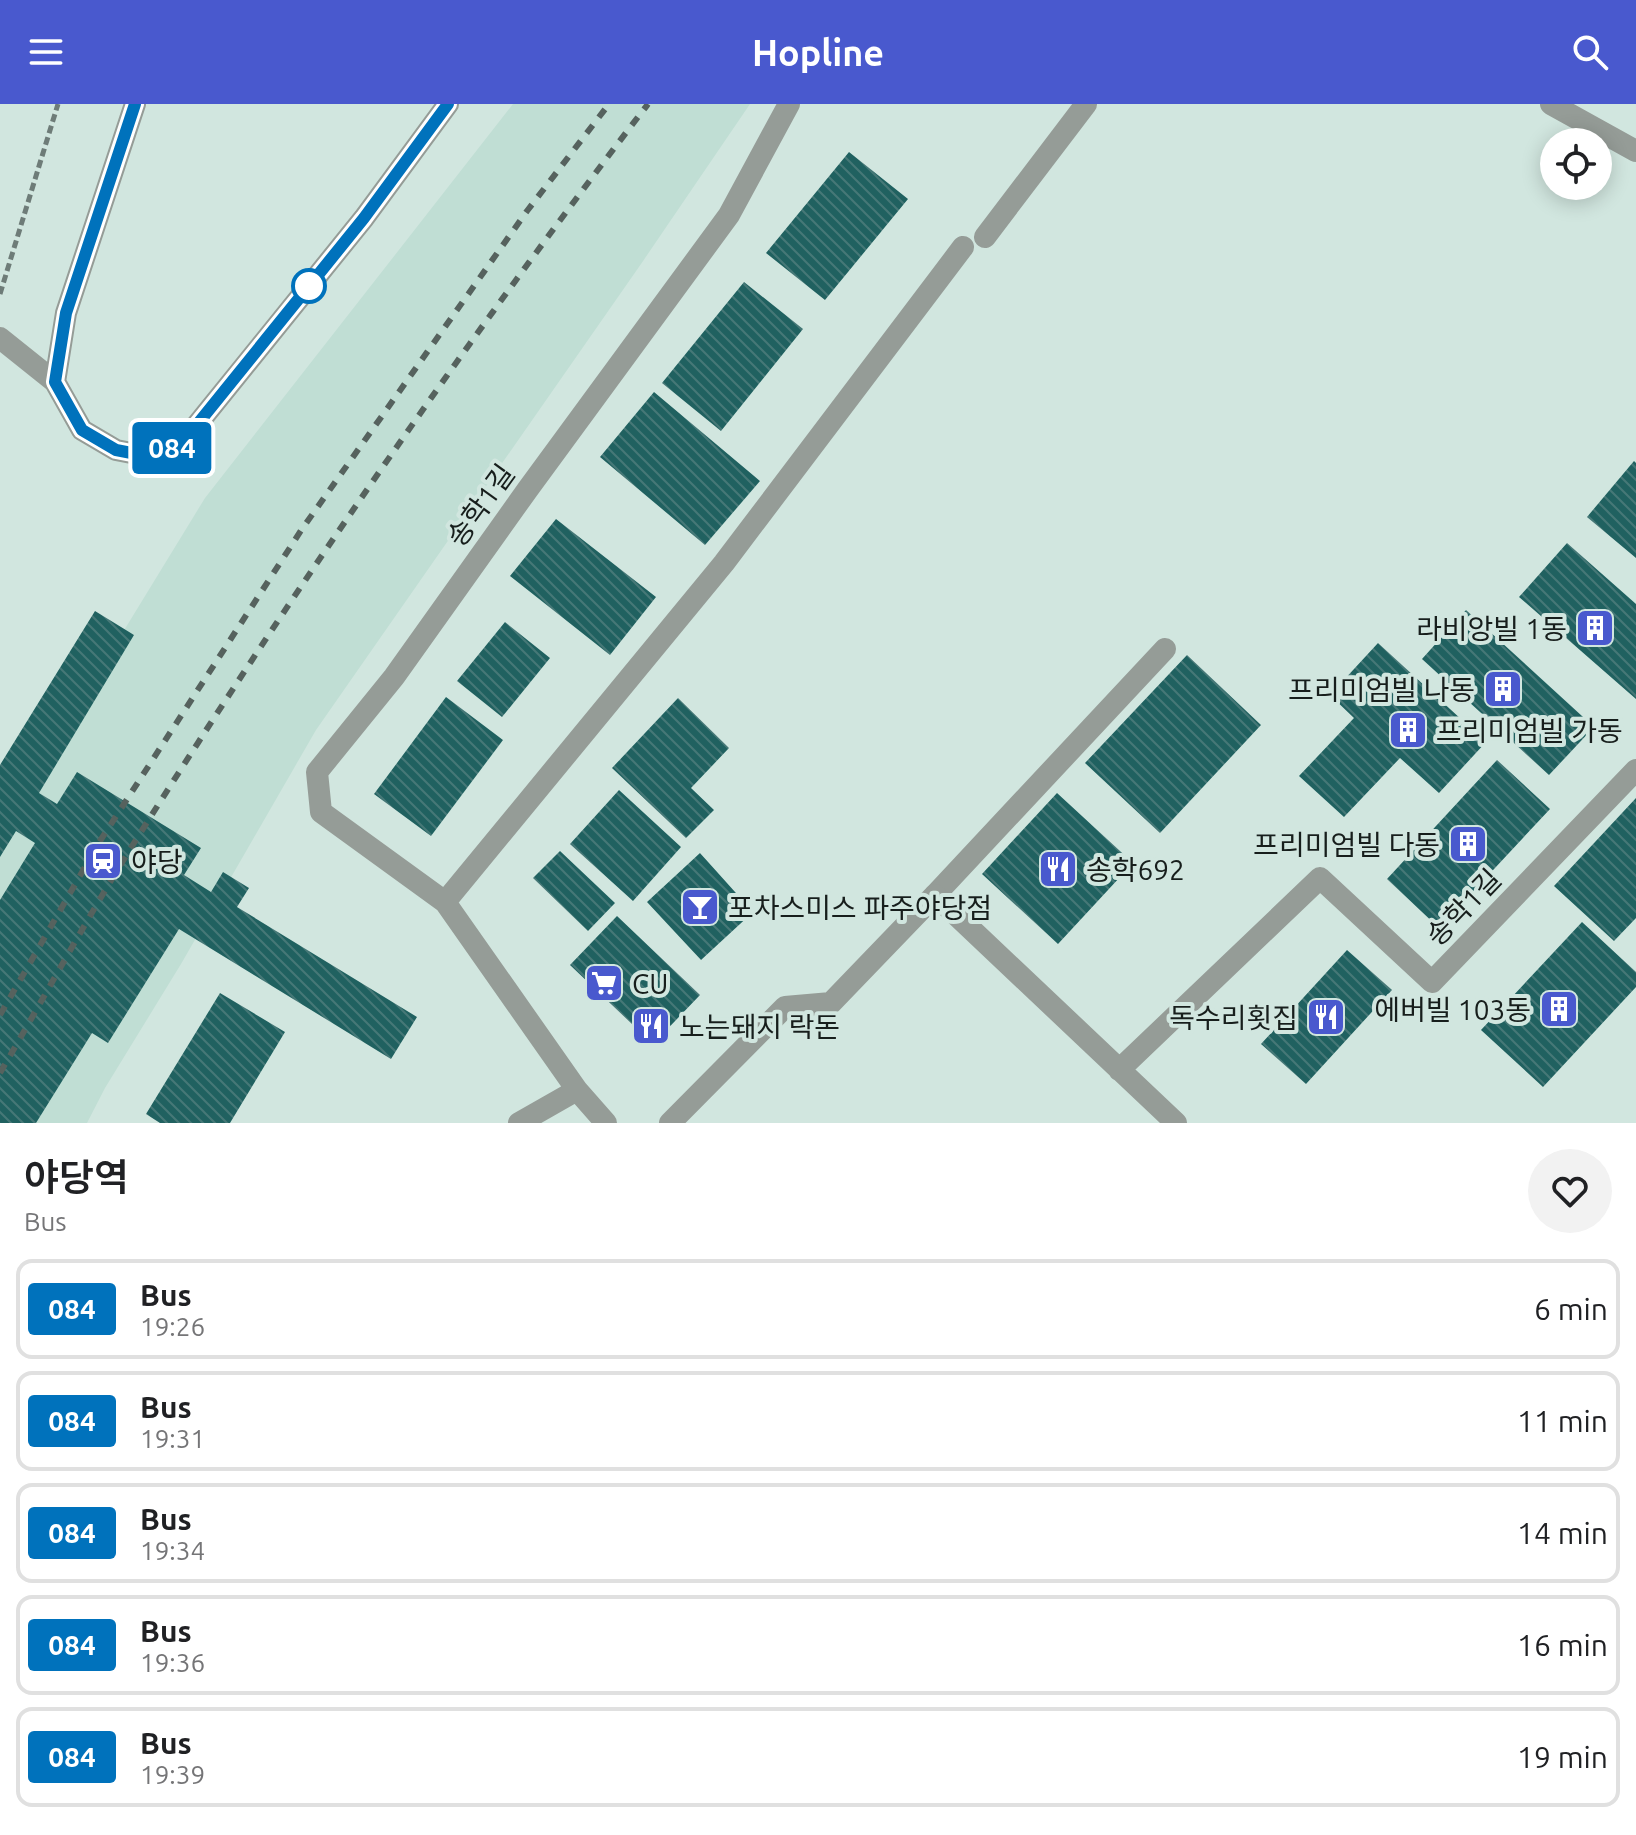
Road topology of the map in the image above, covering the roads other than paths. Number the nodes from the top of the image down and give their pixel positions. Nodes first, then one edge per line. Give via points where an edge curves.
1 (135, 104) edge
2 (448, 104) edge
3 (789, 104) edge
4 (1086, 104) edge
5 (1551, 104) edge
6 (1636, 151) edge
7 (985, 237) dead end
8 (963, 247) dead end
9 (0, 338) edge
10 (55, 382) junction
11 (1165, 649) dead end
12 (1636, 770) edge
13 (935, 895) junction
14 (445, 902) junction
15 (1119, 1070) junction
16 (577, 1090) junction
17 (519, 1123) edge
18 (606, 1123) edge
19 (670, 1123) edge
20 (1176, 1123) edge

1 - 10 street via 66,313
2 - 10 street via 364,218 179,447 147,456 116,450 82,430
3 - 14 street, 송학1길 via 729,215 394,677 317,772 321,812
4 - 7 street
5 - 6 street
8 - 14 street via 724,563
9 - 10 street
11 - 13 street
12 - 15 street, 송학1길 via 1432,982 1320,878
13 - 15 street
13 - 19 street via 831,1003 785,1007
14 - 16 street, 송학1길
15 - 20 street
16 - 17 street
16 - 18 street, 송학1길

